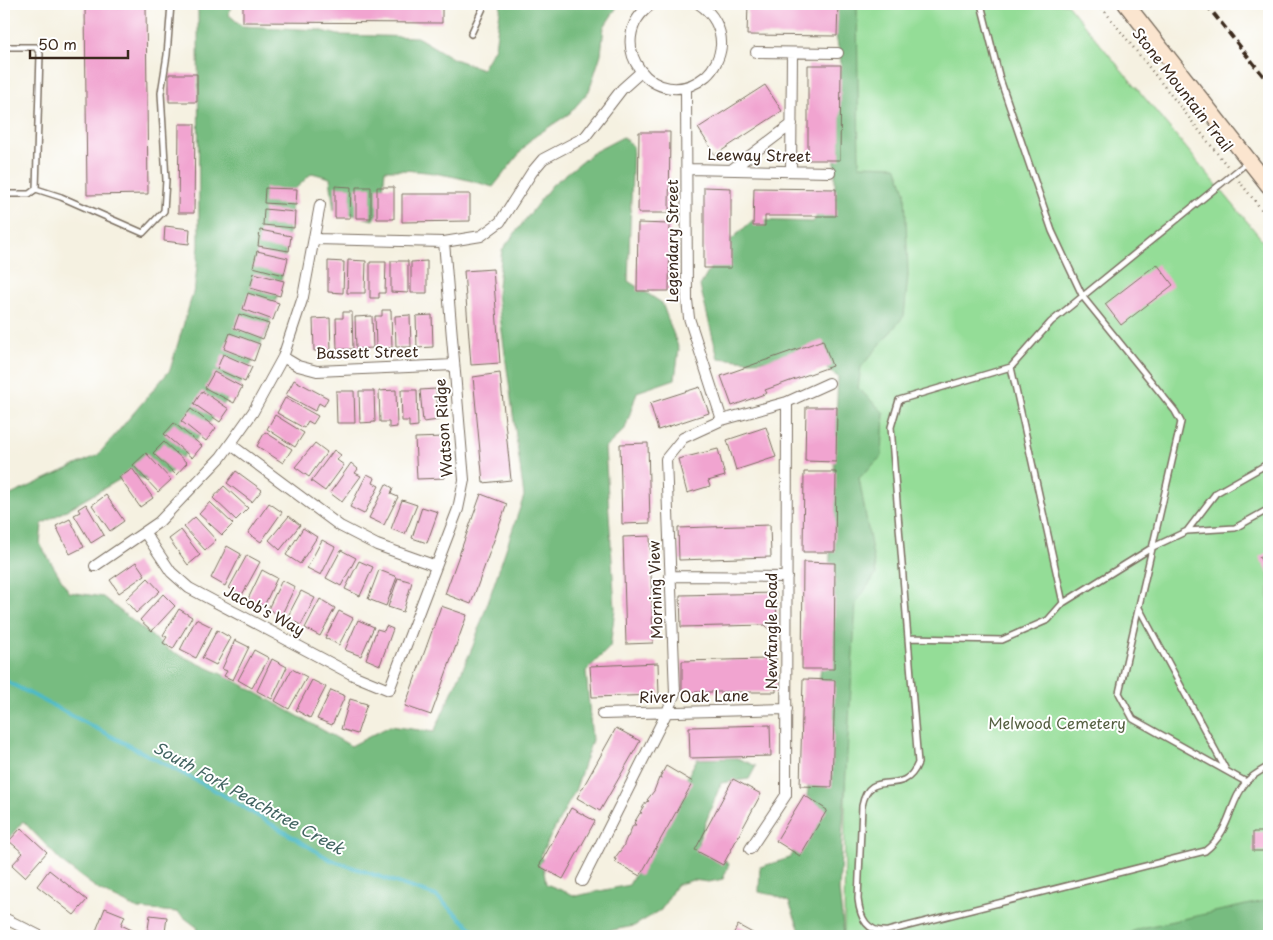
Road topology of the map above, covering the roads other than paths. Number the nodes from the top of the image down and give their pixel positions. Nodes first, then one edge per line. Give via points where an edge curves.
1 (171, 4) edge
2 (483, 4) edge
3 (652, 4) edge
4 (699, 4) edge
5 (981, 4) edge
6 (1126, 4) edge
7 (471, 34) dead end
8 (4, 47) edge
9 (756, 52) dead end
10 (792, 52) junction
11 (838, 52) dead end
12 (641, 72) junction
13 (686, 87) junction
14 (792, 124) junction
15 (1249, 161) junction
16 (687, 169) junction
17 (731, 170) junction
18 (792, 171) junction
19 (830, 172) dead end
20 (1269, 186) edge
21 (36, 189) junction
22 (4, 194) edge
23 (320, 204) dead end
24 (315, 239) junction
25 (444, 242) junction
26 (1083, 297) junction
27 (283, 358) junction
28 (454, 365) junction
29 (1011, 367) junction
30 (829, 383) dead end
31 (787, 402) junction
32 (722, 420) junction
33 (230, 444) junction
34 (1269, 463) edge
35 (1269, 508) edge
36 (1187, 531) junction
37 (145, 533) junction
38 (1153, 547) junction
39 (95, 566) dead end
40 (436, 566) junction
41 (670, 576) junction
42 (787, 577) junction
43 (1063, 604) junction
44 (1139, 608) junction
45 (908, 638) junction
46 (389, 690) joint
47 (787, 709) junction
48 (667, 712) junction
49 (602, 714) dead end
50 (1269, 766) edge
51 (1226, 771) junction
52 (1246, 782) junction
53 (750, 850) dead end
54 (582, 881) dead end
55 (4, 918) edge
56 (40, 936) edge

1 - 21 lane via 168,55 161,93 166,180 164,210 143,233
2 - 7 lane
3 - 12 street via 639,15 632,29 633,59
4 - 13 street via 715,19 721,47 710,73
5 - 26 lane via 997,71 1052,231
6 - 15 main road
8 - 21 lane via 36,47 40,54
9 - 10 street
10 - 11 street
10 - 14 street
12 - 13 street via 661,86
12 - 25 street via 622,89 584,137 543,159 500,222 491,230 481,236
13 - 16 street, Legendary Street
14 - 17 street
14 - 18 street
15 - 20 main road
15 - 26 lane
16 - 17 street, Leeway Street
16 - 32 street, Legendary Street via 686,300
17 - 18 street, Leeway Street
18 - 19 street, Leeway Street
21 - 22 lane via 29,194
23 - 24 street
24 - 25 street
24 - 27 street via 303,296
25 - 28 street, Watson Ridge
26 - 29 lane via 1052,322
26 - 38 lane via 1181,422
27 - 28 street, Bassett Street via 317,371
27 - 33 street via 253,412
28 - 40 street, Watson Ridge via 464,480 458,509
29 - 43 lane
29 - 45 lane via 899,400 891,427
30 - 31 street, Morning View
31 - 32 street, Morning View
31 - 42 street, Newfangle Road
32 - 41 street, Morning View via 683,438 666,459
33 - 37 street
33 - 40 street via 340,526 377,545
34 - 36 lane via 1216,493
35 - 36 lane via 1235,528
36 - 38 lane
37 - 39 street
37 - 46 street, Jacob's Way via 171,572 188,588 355,676
38 - 43 lane
38 - 44 lane
40 - 46 street, Watson Ridge
41 - 42 street
41 - 48 street, Morning View via 674,693
42 - 47 street, Newfangle Road
43 - 45 lane via 1048,620 1002,640
44 - 51 lane
44 - 51 lane via 1119,694 1133,719
45 - 52 lane via 918,763 913,774 904,781 872,786 865,792 862,806 858,899 860,914 867,925 878,932 1205,851 1216,843 1227,826
47 - 48 street, River Oak Lane
47 - 53 street, Newfangle Road via 786,795
48 - 49 street, River Oak Lane
48 - 54 street, Morning View
50 - 52 lane
51 - 52 lane
55 - 56 street

